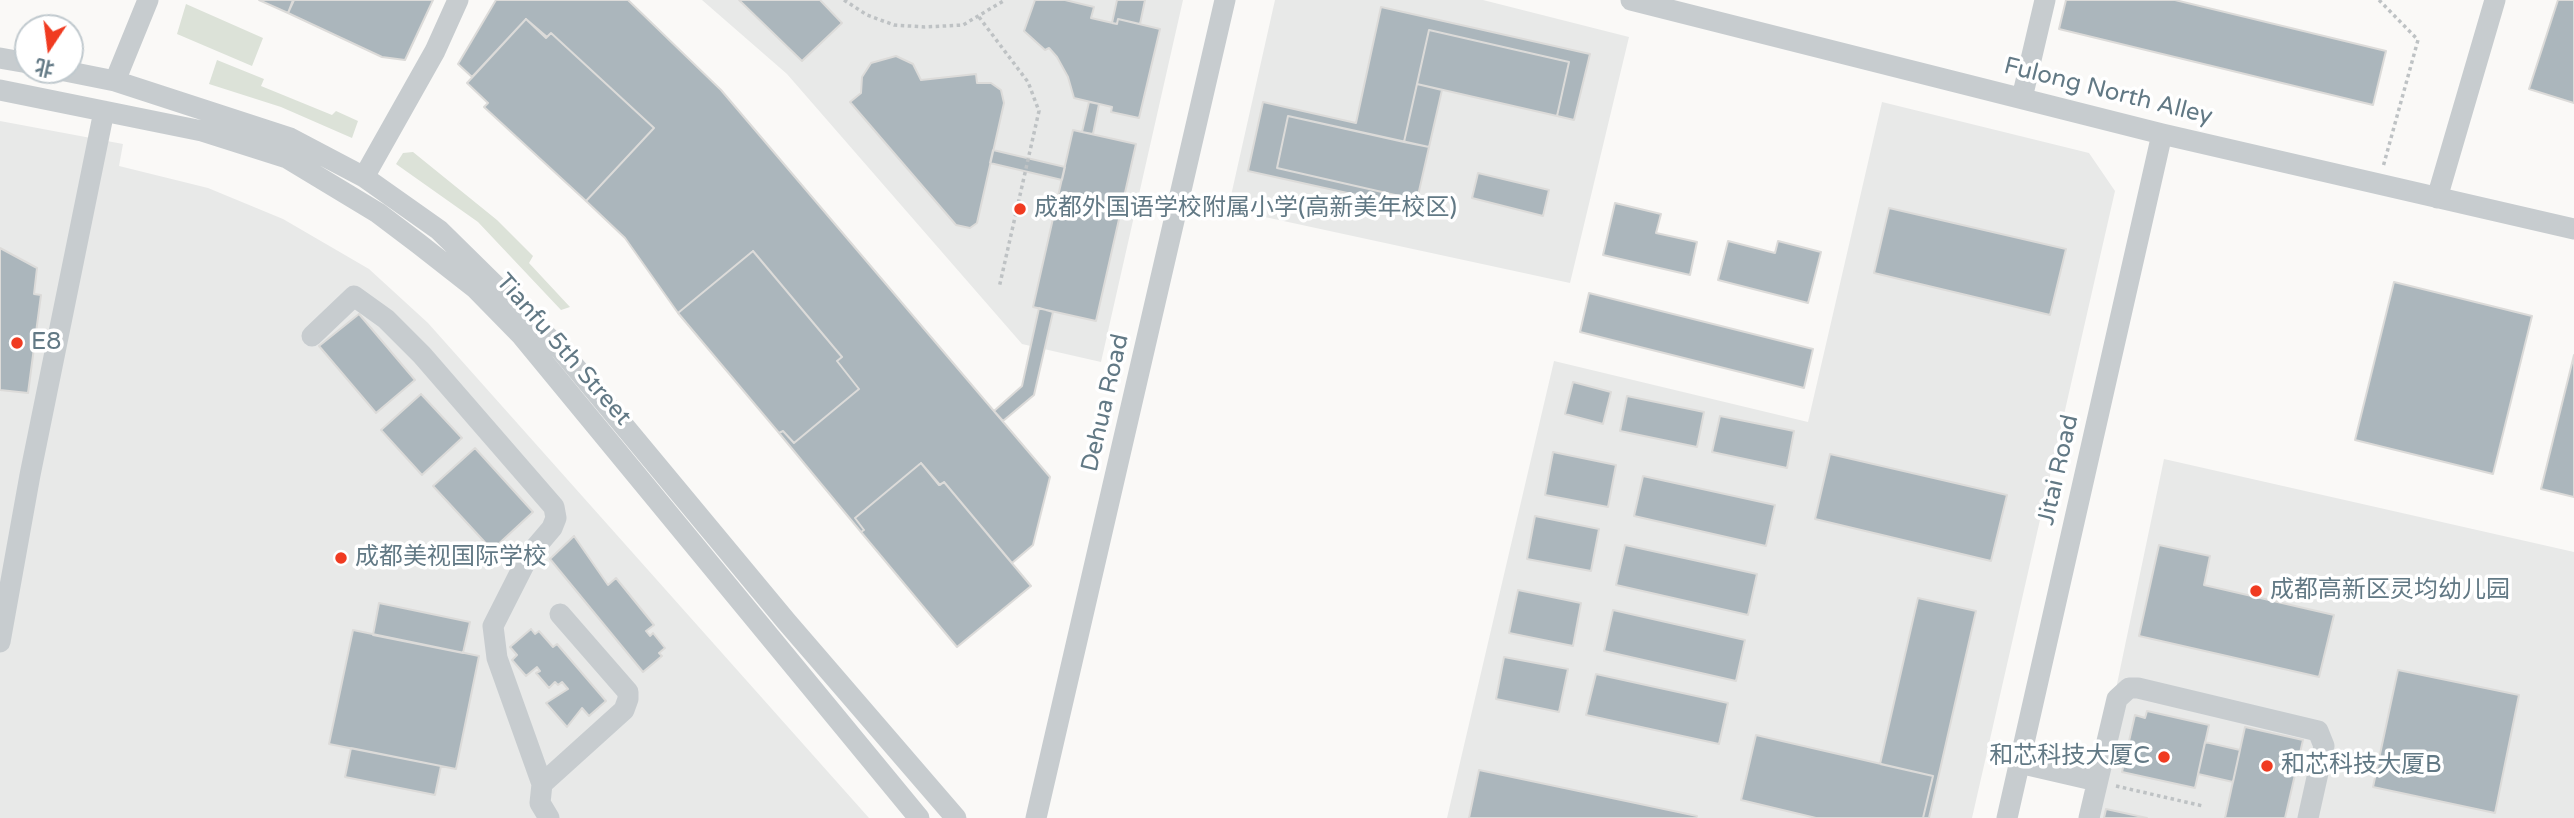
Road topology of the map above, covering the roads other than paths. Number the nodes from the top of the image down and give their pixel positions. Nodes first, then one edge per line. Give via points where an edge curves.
1 (148, 0) edge
2 (458, 0) edge
3 (1225, 0) edge
4 (1631, 0) edge
5 (2046, 0) edge
6 (2495, 0) edge
7 (84, 75) edge
8 (115, 81) junction
9 (0, 90) edge
10 (2022, 98) junction
11 (104, 111) junction
12 (2162, 134) junction
13 (364, 177) junction
14 (2437, 198) junction
15 (2574, 229) edge
16 (312, 336) dead end
17 (560, 614) dead end
18 (0, 642) edge
19 (2019, 763) junction
20 (2106, 783) junction
21 (542, 784) junction
22 (549, 818) edge
23 (919, 818) edge
24 (956, 818) edge
25 (1036, 818) edge
26 (2007, 818) edge
27 (2089, 818) edge
28 (2308, 818) edge

1 - 8 street
2 - 13 street via 435,51
3 - 25 street, Dehua Road
4 - 10 street, Fulong North Alley
5 - 10 street
6 - 14 street
7 - 8 street, Tianfu 5th Street
8 - 13 street, Tianfu 5th Street via 290,138
9 - 11 street, Tianfu 5th Street
10 - 12 street, Fulong North Alley
11 - 18 street
11 - 23 street, Tianfu 5th Street via 202,131 287,158 378,213 475,288 522,336
12 - 14 street, Fulong North Alley
12 - 19 street, Jitai Road
13 - 24 street, Tianfu 5th Street via 439,230 561,351
14 - 15 street, Fulong North Alley
16 - 21 street via 354,296 386,319 422,355 554,507 552,528 529,555 492,626 497,658
17 - 21 street via 628,692 628,699 624,710
19 - 20 street
19 - 26 street, Jitai Road
20 - 27 street
20 - 28 street via 2117,699 2129,688 2138,688 2318,731 2324,746
21 - 22 street via 540,803

